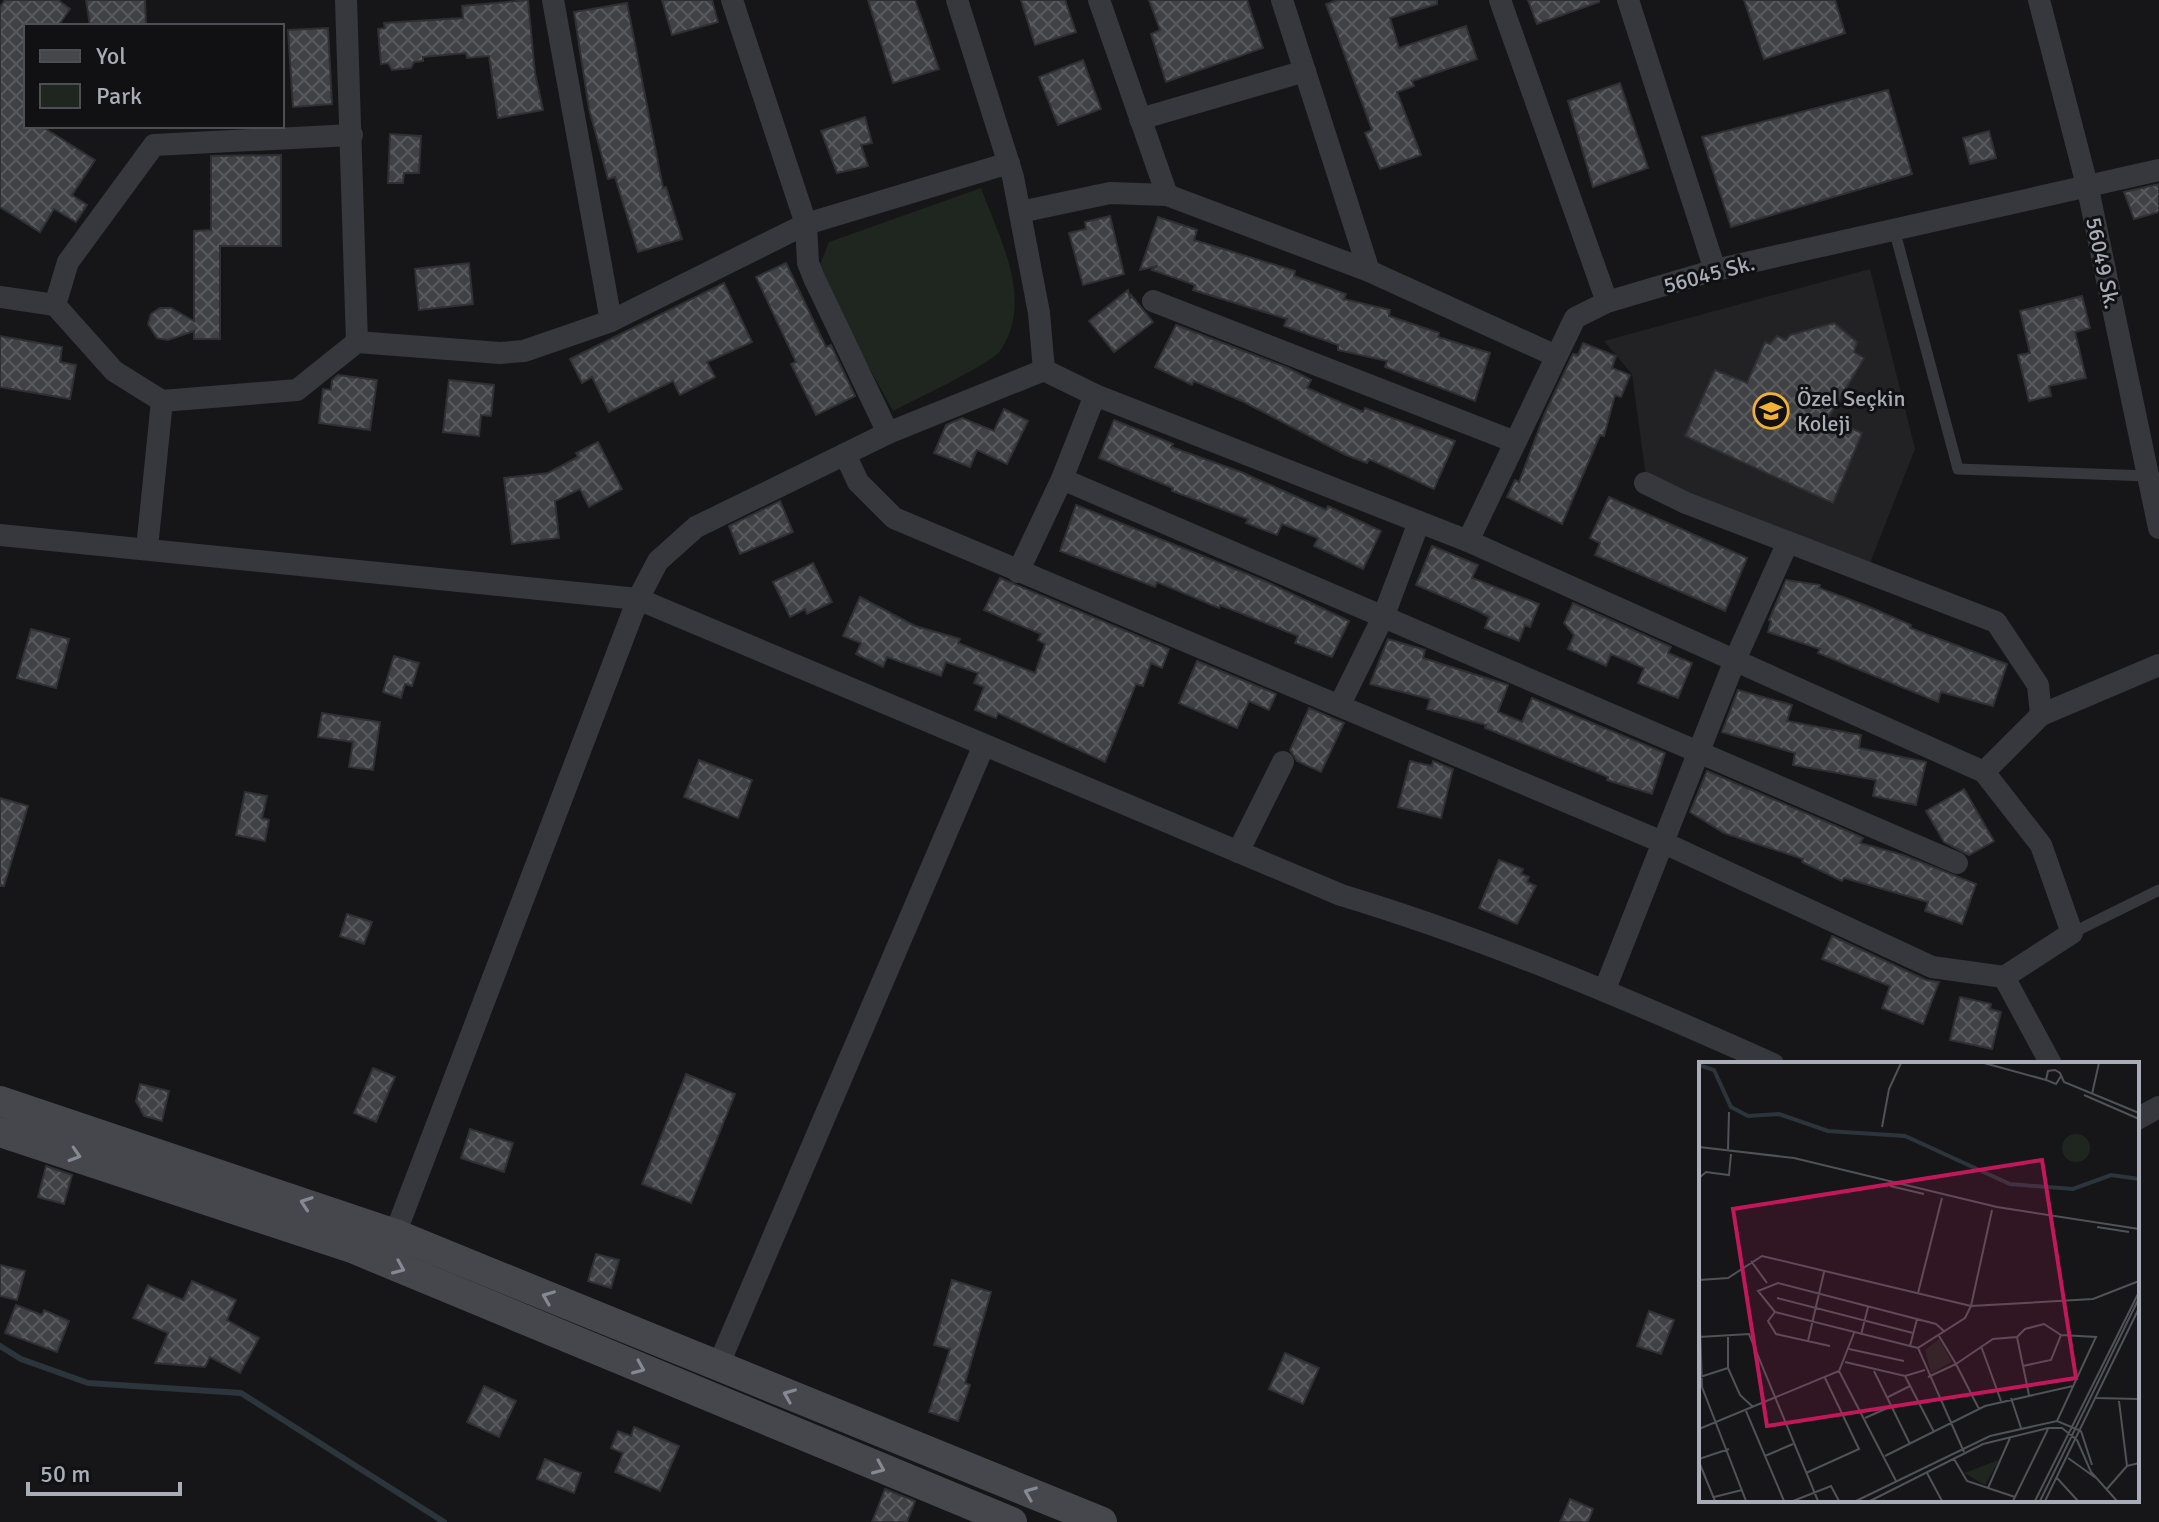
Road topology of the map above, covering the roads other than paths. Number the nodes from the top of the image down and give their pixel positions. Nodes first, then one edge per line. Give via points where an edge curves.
1 (346, 0) edge
2 (553, 0) edge
3 (732, 0) edge
4 (957, 0) edge
5 (1099, 0) edge
6 (1500, 0) edge
7 (1628, 0) edge
8 (2039, 0) edge
9 (1290, 2) edge
10 (1305, 71) junction
11 (1140, 119) junction
12 (352, 135) junction
13 (1009, 163) junction
14 (2159, 170) edge
15 (2088, 189) junction
16 (1167, 195) junction
17 (1020, 212) junction
18 (806, 224) junction
19 (1894, 229) junction
20 (1715, 270) junction
21 (1369, 271) junction
22 (0, 297) edge
23 (1153, 301) dead end
24 (1607, 302) junction
25 (55, 305) junction
26 (611, 321) junction
27 (357, 342) junction
28 (1556, 356) junction
29 (1044, 370) junction
30 (1095, 395) junction
31 (162, 401) junction
32 (888, 433) junction
33 (1515, 442) junction
34 (845, 454) junction
35 (2148, 476) junction
36 (1062, 479) junction
37 (1645, 483) dead end
38 (1419, 522) junction
39 (2159, 528) edge
40 (0, 535) edge
41 (1468, 541) junction
42 (1788, 542) junction
43 (147, 548) junction
44 (1018, 572) junction
45 (638, 599) junction
46 (1384, 615) junction
47 (1735, 660) junction
48 (2159, 665) edge
49 (1340, 704) junction
50 (2041, 715) junction
51 (984, 745) junction
52 (1700, 752) junction
53 (1283, 762) dead end
54 (1984, 772) junction
55 (1662, 842) junction
56 (1238, 852) junction
57 (1957, 863) dead end
58 (2159, 890) edge
59 (2072, 933) junction
60 (2004, 977) junction
61 (1605, 989) junction
62 (1769, 1062) edge
63 (2050, 1062) edge
64 (0, 1101) edge
65 (2159, 1107) edge
66 (2139, 1118) edge
67 (0, 1132) edge
68 (395, 1234) junction
69 (718, 1366) junction
70 (1012, 1522) edge
71 (1102, 1522) edge

1 - 12 street
2 - 26 street
3 - 18 street
4 - 13 street
5 - 11 street
6 - 24 street
7 - 20 street
8 - 15 street, 56049 Sk.
9 - 10 street
10 - 11 street
10 - 21 street
11 - 16 street
12 - 25 street via 154,145 68,262
12 - 27 street
13 - 17 street
13 - 18 street
14 - 15 street, 56045 Sk.
15 - 19 street, 56045 Sk.
15 - 35 street, 56049 Sk.
16 - 17 street via 1110,193
16 - 21 street
17 - 29 street
18 - 26 street
18 - 32 street via 808,263
19 - 20 street, 56045 Sk.
19 - 35 lane via 1958,469
20 - 24 street, 56045 Sk.
21 - 28 street
22 - 25 street
23 - 33 street
24 - 28 street, 56045 Sk. via 1575,318
25 - 31 street via 114,371
26 - 27 street via 524,351 500,353
27 - 31 street via 297,390
28 - 33 street, 56045 Sk.
29 - 30 street
29 - 32 street
30 - 36 street
30 - 38 street
31 - 43 street
32 - 34 street
33 - 41 street, 56045 Sk.
34 - 44 street via 858,482 894,518
34 - 45 street via 696,527 658,561
35 - 39 street, 56049 Sk.
36 - 44 street
36 - 46 street
37 - 42 street
38 - 41 street
38 - 46 street
40 - 43 street
41 - 47 street
42 - 47 street
42 - 50 street via 1996,622 2038,685
43 - 45 street
44 - 49 street
45 - 51 street
45 - 68 street
46 - 49 street
46 - 52 street
47 - 52 street
47 - 54 street
48 - 50 street
49 - 55 street
50 - 54 street
51 - 56 street
51 - 69 street
52 - 55 street
52 - 57 street
53 - 56 street
54 - 59 street via 2041,845
55 - 60 street via 1932,967
55 - 61 street
56 - 61 street via 1341,895 1418,918
58 - 59 lane
59 - 60 street
60 - 63 street
61 - 62 street
68 -> 64 main road
65 - 66 street
67 -> 70 main road via 352,1248
69 -> 68 main road
71 -> 69 main road

